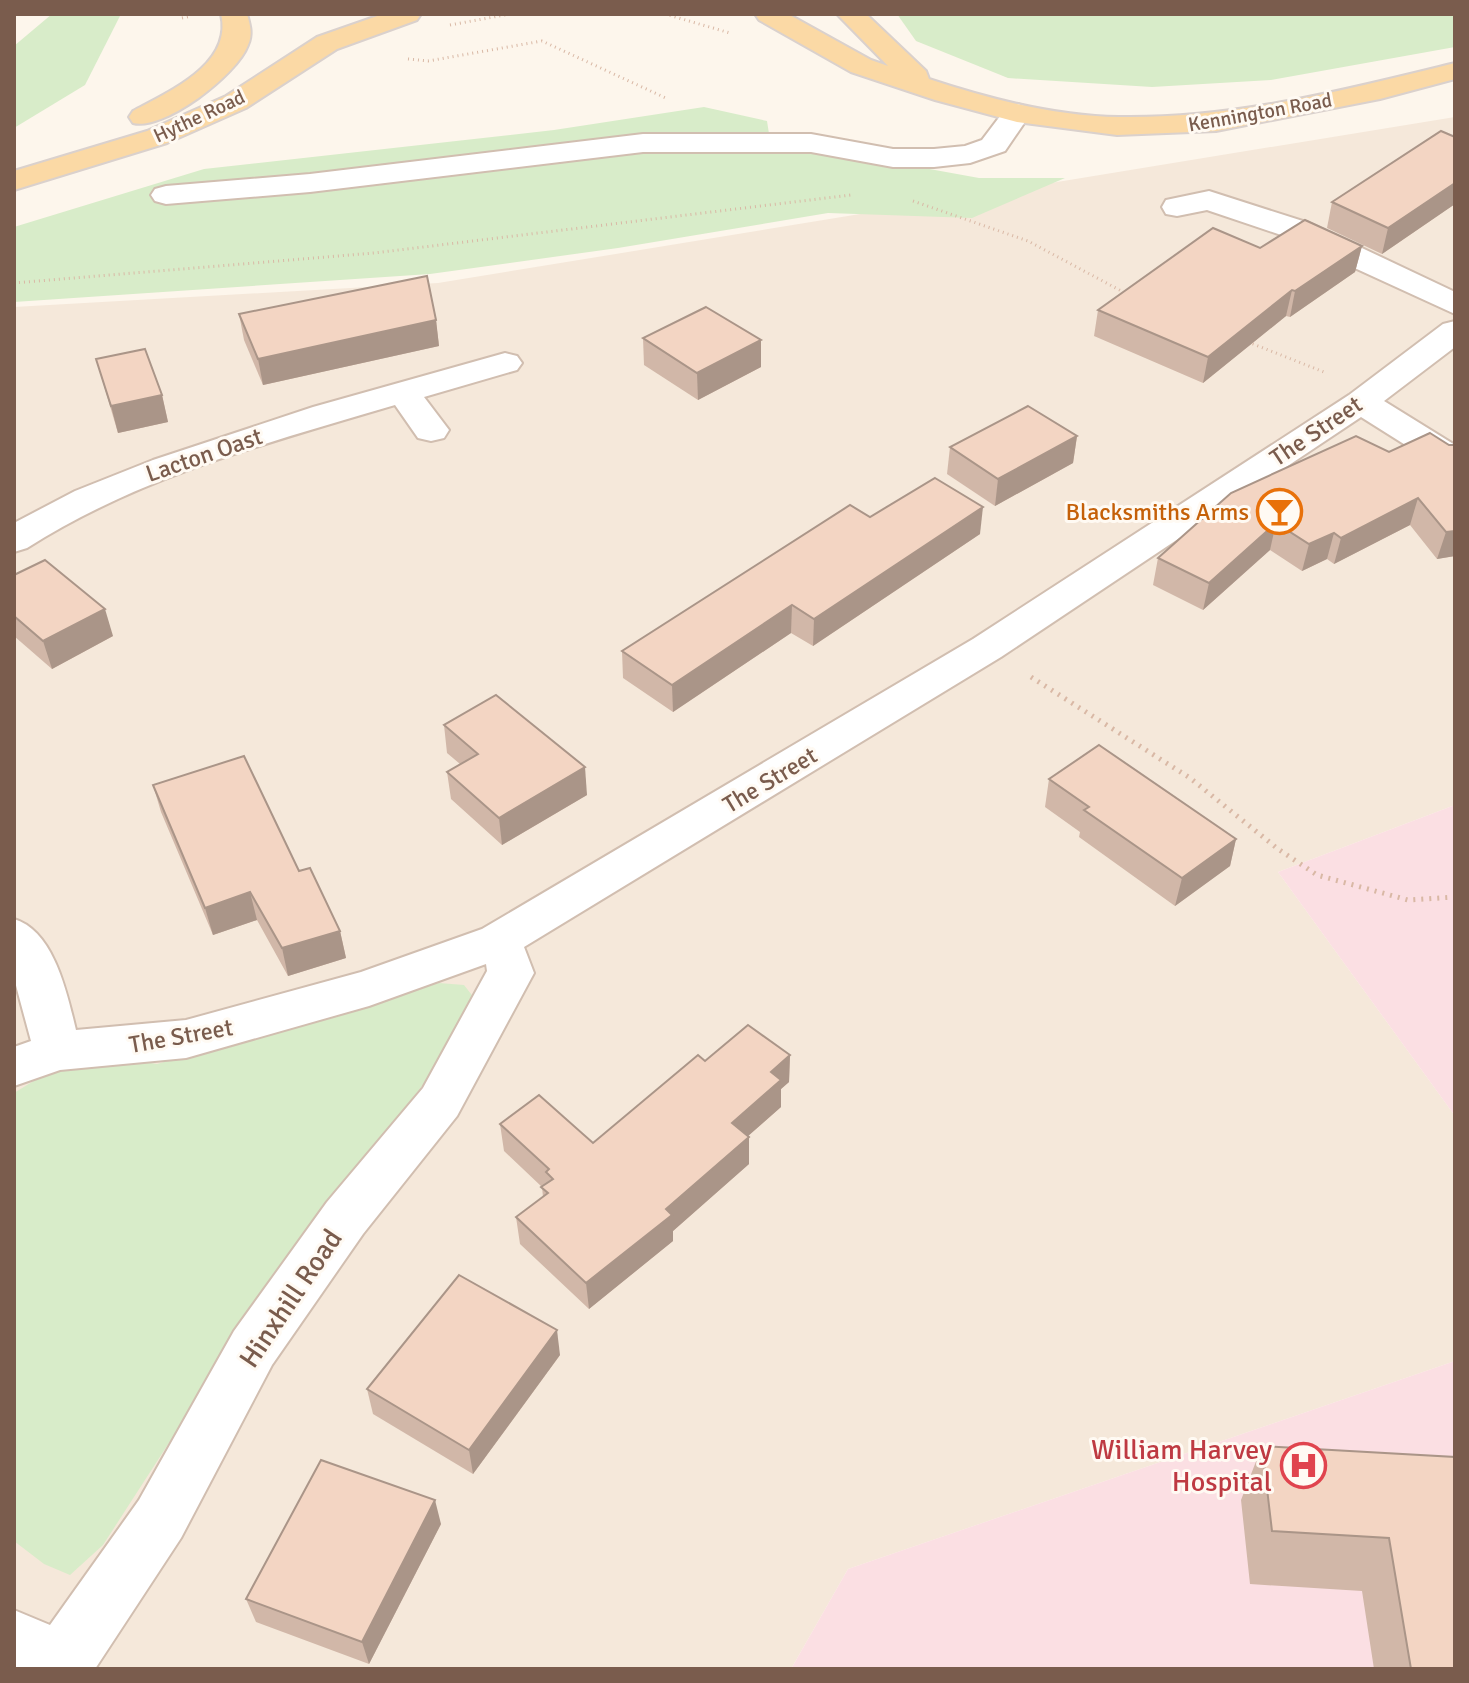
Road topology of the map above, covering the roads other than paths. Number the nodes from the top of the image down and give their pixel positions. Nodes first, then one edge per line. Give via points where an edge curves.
1 (234, 14) edge
2 (408, 14) edge
3 (768, 14) edge
4 (850, 14) edge
5 (1455, 71) edge
6 (924, 84) junction
7 (1017, 113) junction
8 (19, 179) edge
9 (166, 195) dead end
10 (1177, 207) dead end
11 (1455, 304) edge
12 (1455, 331) edge
13 (505, 363) dead end
14 (403, 392) junction
15 (1368, 397) junction
16 (431, 430) dead end
17 (1455, 460) edge
18 (14, 540) edge
19 (14, 936) edge
20 (498, 941) junction
21 (57, 1051) junction
22 (14, 1067) edge
23 (47, 1657) edge

1 - 8 main road, Hythe Road via 237,44 189,91
2 - 8 main road, Hythe Road via 327,43 236,102 157,137
3 - 6 main road, Kennington Road via 861,66
4 - 6 main road, Kennington Road
5 - 7 main road, Kennington Road via 1365,93 1178,126 1117,126
6 - 7 main road, Kennington Road
7 - 9 street via 995,145 934,158 893,158 811,143 643,143
10 - 11 street via 1209,200 1298,230
12 - 15 street, The Street
13 - 14 street, Lacton Oast
14 - 16 street
14 - 18 street, Lacton Oast via 126,482
15 - 17 street
15 - 20 street, The Street via 987,648
19 - 21 street via 41,983
20 - 21 street, The Street via 369,988 186,1039
20 - 23 street, Hinxhill Road via 511,973 440,1102 345,1218 253,1348 160,1519
21 - 22 street, The Street

